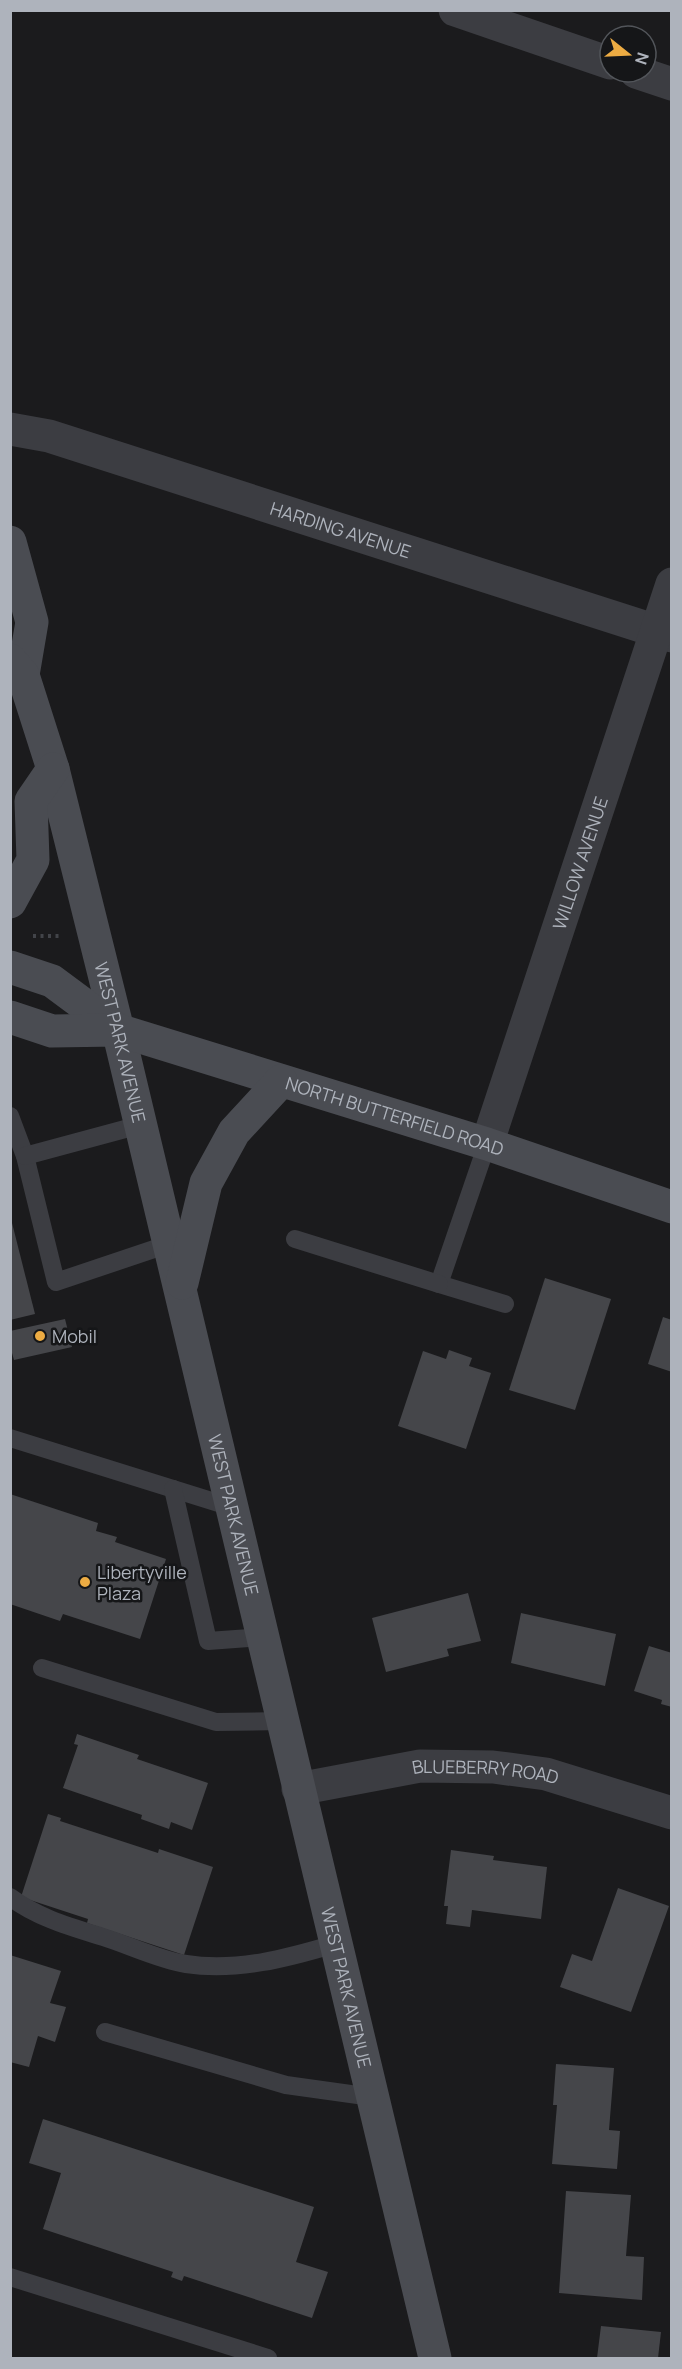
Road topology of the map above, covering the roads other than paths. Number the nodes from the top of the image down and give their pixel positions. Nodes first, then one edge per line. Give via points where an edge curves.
1 (456, 10) edge
2 (598, 59) edge
3 (10, 429) edge
4 (10, 542) edge
5 (672, 584) edge
6 (664, 634) edge
7 (17, 667) edge
8 (52, 769) junction
9 (10, 902) edge
10 (10, 967) edge
11 (12, 1022) edge
12 (118, 1030) junction
13 (281, 1081) junction
14 (10, 1116) edge
15 (140, 1125) junction
16 (487, 1144) junction
17 (25, 1156) junction
18 (672, 1207) edge
19 (295, 1239) dead end
20 (169, 1244) junction
21 (439, 1284) junction
22 (180, 1291) junction
23 (505, 1304) dead end
24 (10, 1438) edge
25 (173, 1489) junction
26 (231, 1507) junction
27 (262, 1637) junction
28 (42, 1668) dead end
29 (282, 1721) junction
30 (298, 1789) junction
31 (672, 1813) edge
32 (10, 1898) edge
33 (335, 1944) junction
34 (105, 2032) dead end
35 (372, 2097) junction
36 (10, 2277) edge
37 (268, 2358) edge
38 (435, 2358) edge

1 - 2 street
3 - 6 street, HARDING AVENUE via 49,436
4 - 7 main road, WEST PARK AVENUE via 32,622
5 - 6 street, WILLOW AVENUE
6 - 16 street, WILLOW AVENUE
7 - 8 main road, WEST PARK AVENUE
8 - 9 main road via 31,801 33,860
8 - 12 main road, WEST PARK AVENUE
10 - 12 main road via 52,981
11 - 12 main road via 52,1031
12 - 13 main road, NORTH BUTTERFIELD ROAD
12 - 15 main road, WEST PARK AVENUE
13 - 16 main road, NORTH BUTTERFIELD ROAD
13 - 22 main road via 234,1132 206,1183
14 - 17 lane
15 - 17 lane
15 - 20 main road, WEST PARK AVENUE
16 - 18 main road, NORTH BUTTERFIELD ROAD
16 - 21 lane
17 - 20 lane via 56,1282
19 - 21 lane
20 - 22 main road, WEST PARK AVENUE
21 - 23 lane
22 - 26 main road, WEST PARK AVENUE
24 - 25 lane
25 - 26 lane
25 - 27 lane via 208,1641
26 - 27 main road, WEST PARK AVENUE
27 - 29 main road, WEST PARK AVENUE
28 - 29 lane via 216,1722
29 - 30 main road, WEST PARK AVENUE
30 - 31 street, BLUEBERRY ROAD via 420,1766 493,1767 546,1774
30 - 33 main road, WEST PARK AVENUE
32 - 33 lane via 50,1920 186,1964 234,1965 286,1959
33 - 35 main road, WEST PARK AVENUE
34 - 35 lane via 286,2085
35 - 38 main road, WEST PARK AVENUE
36 - 37 lane

